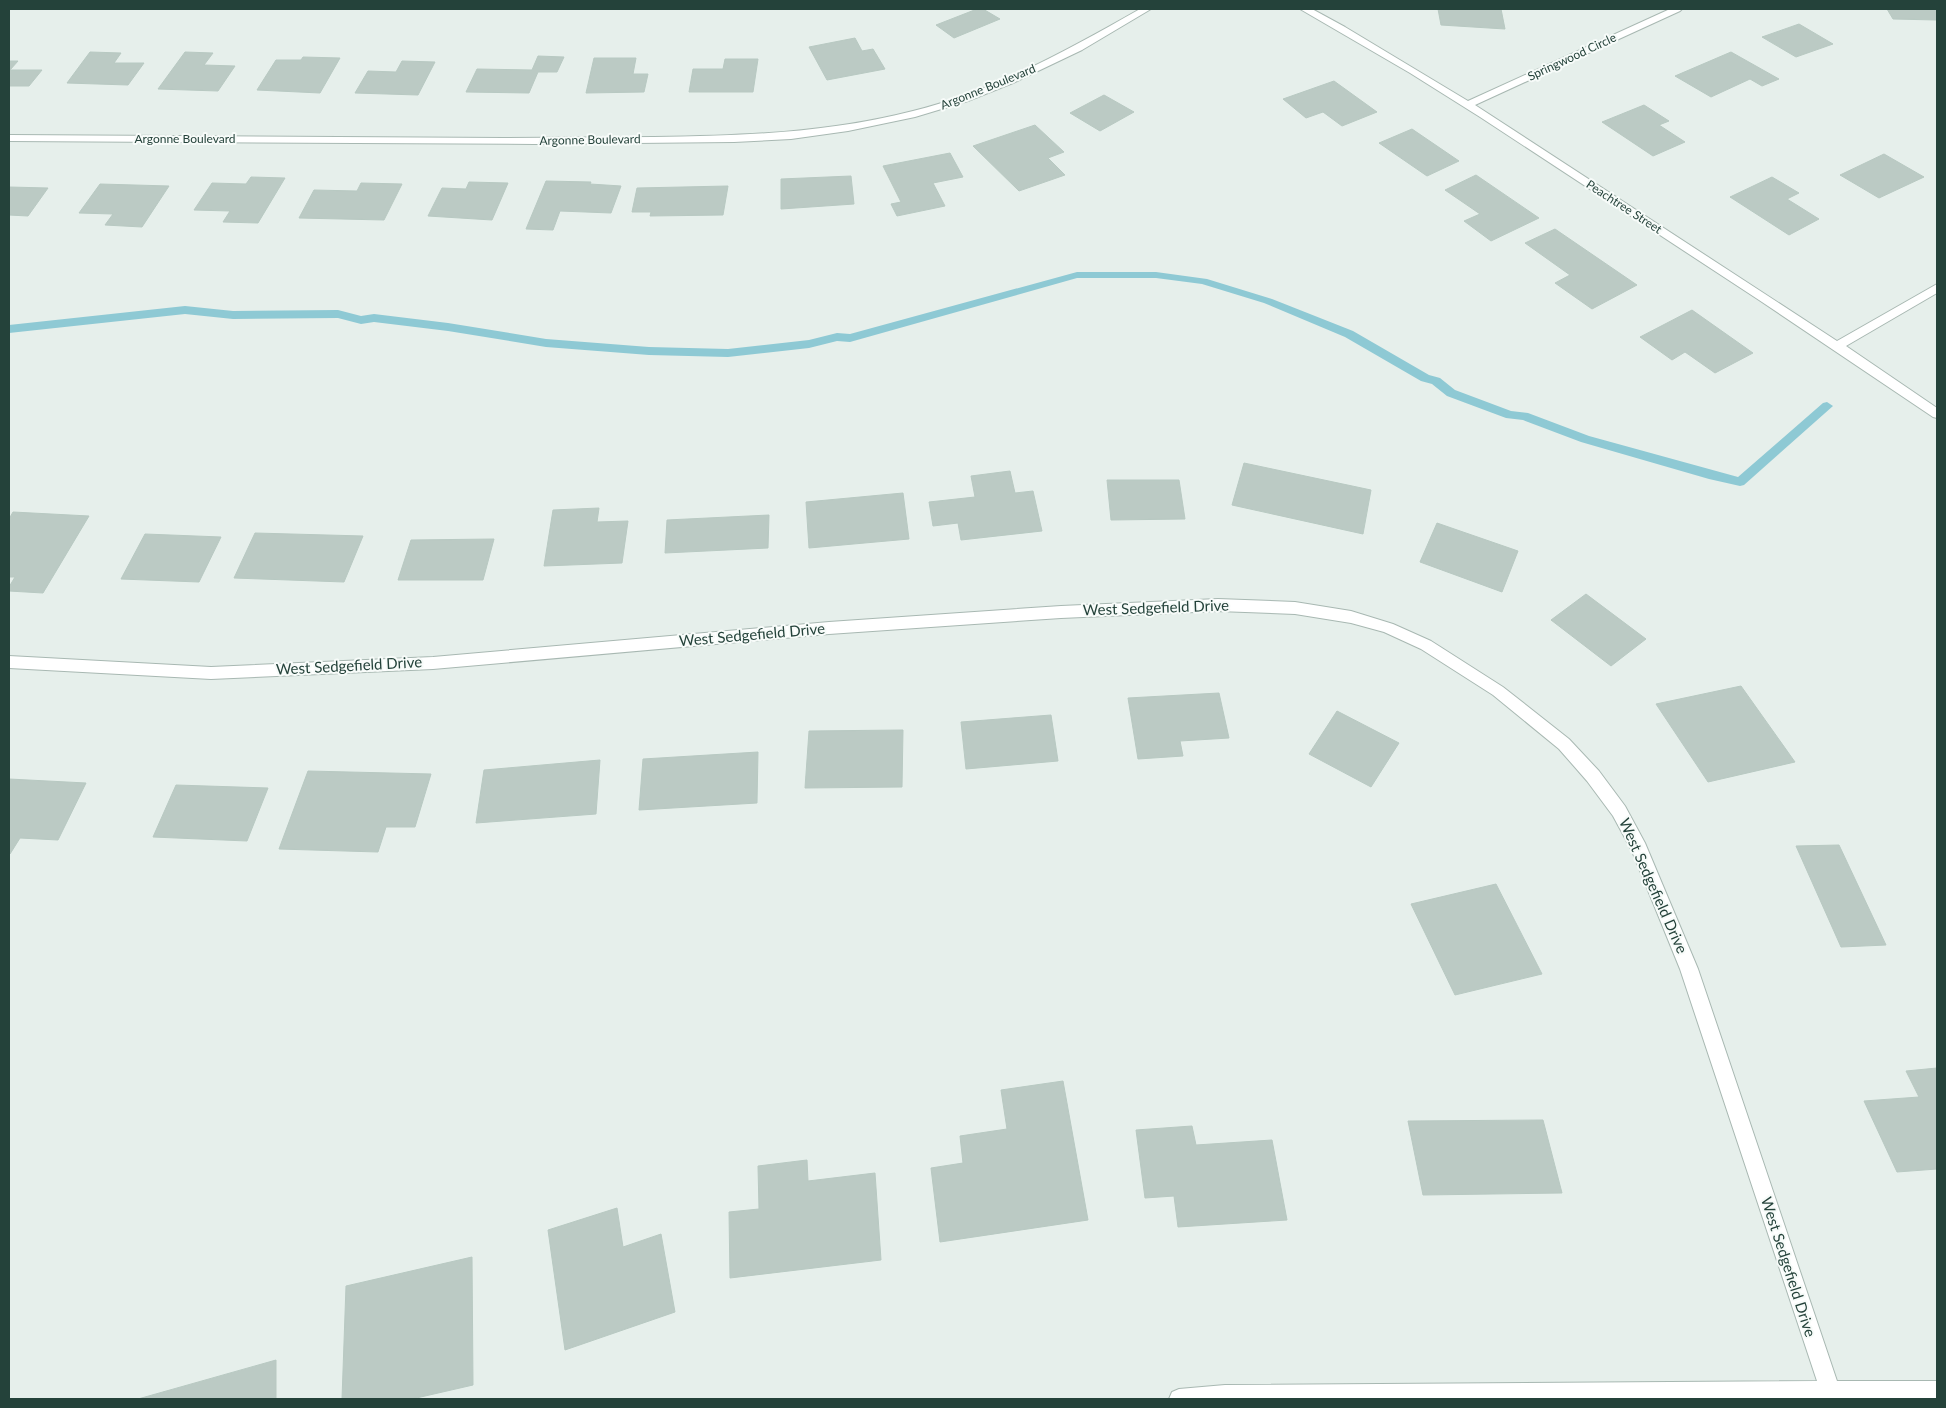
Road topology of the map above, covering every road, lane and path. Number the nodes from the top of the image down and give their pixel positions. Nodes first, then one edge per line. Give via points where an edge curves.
1 (1146, 9) edge
2 (1306, 9) edge
3 (1677, 9) edge
4 (1468, 105) junction
5 (9, 138) edge
6 (1937, 288) edge
7 (1837, 346) junction
8 (1937, 414) edge
9 (9, 662) edge
10 (1937, 1392) edge
11 (1831, 1395) edge
12 (1179, 1399) edge

1 - 5 street, Argonne Boulevard via 1079,48 964,99 915,114 791,136 535,141
2 - 4 street, Peachtree Street
3 - 4 street, Springwood Circle
4 - 7 street, Peachtree Street
6 - 7 street
7 - 8 street, Peachtree Street
9 - 11 street, West Sedgefield Drive via 211,673 433,663 839,627 1218,605 1295,608 1351,617 1388,628 1426,646 1498,691 1564,744 1619,811 1639,848 1689,969
10 - 11 street
11 - 12 street via 1225,1395

